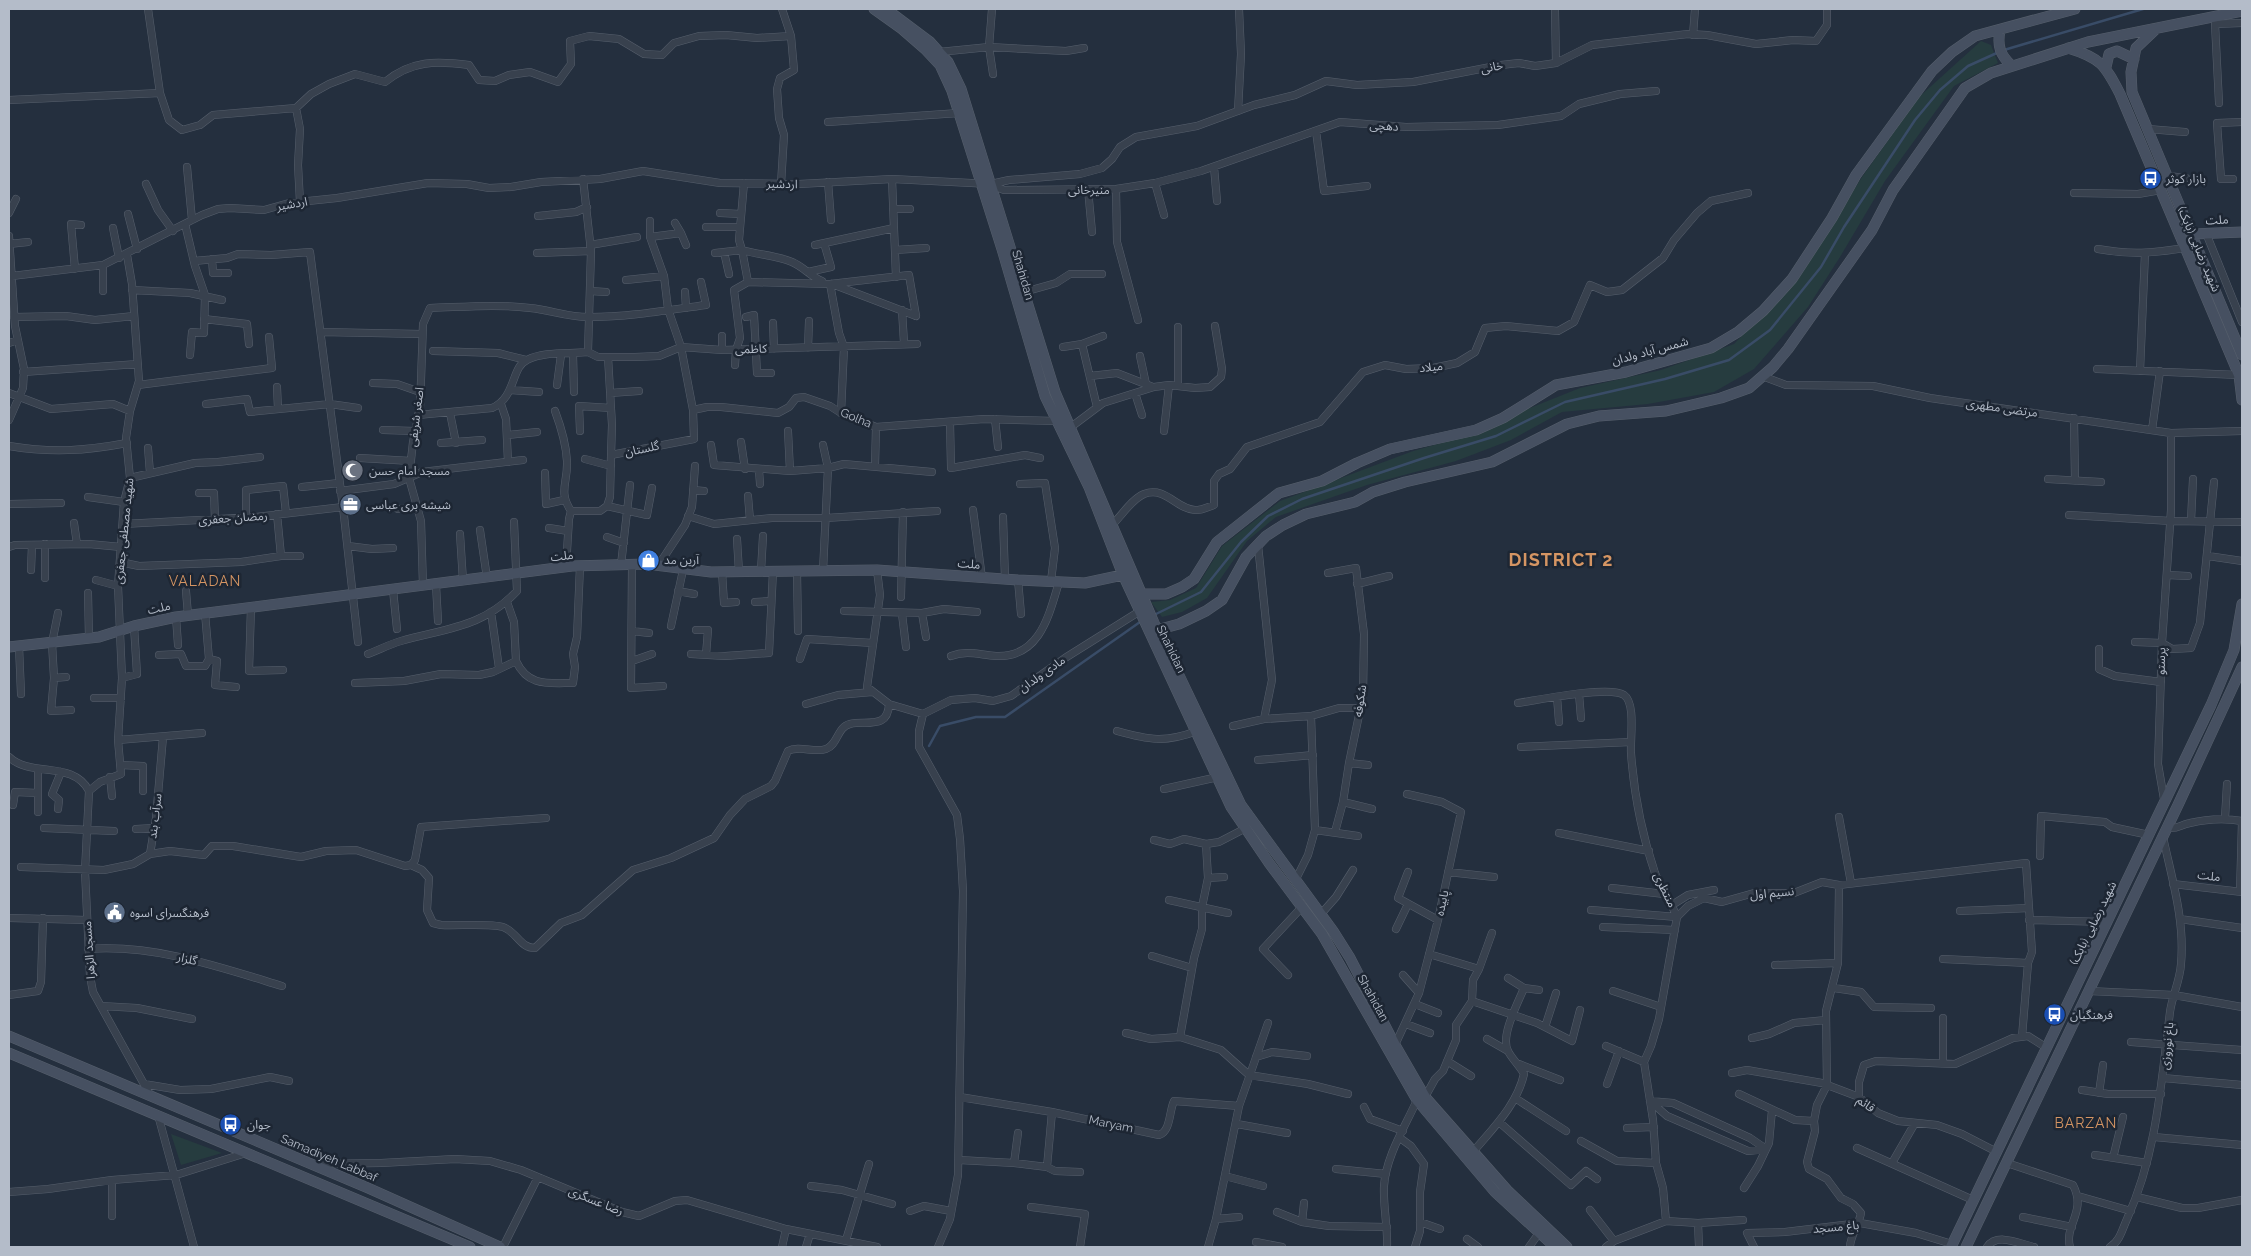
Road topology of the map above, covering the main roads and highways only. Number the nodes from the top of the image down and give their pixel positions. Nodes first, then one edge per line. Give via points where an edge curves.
1 (874, 9) edge
2 (886, 9) edge
3 (2075, 9) edge
4 (2242, 11) edge
5 (2158, 27) junction
6 (2000, 30) junction
7 (2068, 48) junction
8 (2134, 58) junction
9 (2012, 66) junction
10 (2106, 67) junction
11 (987, 185) junction
12 (2242, 232) edge
13 (2193, 234) junction
14 (2242, 355) edge
15 (2242, 400) edge
16 (1133, 572) junction
17 (1123, 575) junction
18 (1143, 594) junction
19 (2242, 604) edge
20 (1154, 631) junction
21 (14, 647) edge
22 (2242, 667) edge
23 (9, 1036) edge
24 (9, 1053) edge
25 (1421, 1099) junction
26 (393, 1199) junction
27 (1968, 1211) junction
28 (387, 1212) junction
29 (1980, 1216) junction
30 (1952, 1245) edge
31 (470, 1247) edge
32 (501, 1247) edge
33 (1555, 1247) edge
34 (1567, 1247) edge
35 (1966, 1247) edge

1 - 11 main road, Shahidan via 902,29 940,65
2 - 11 main road, Shahidan via 930,42 948,62 961,89
3 - 6 main road, شمس آباد ولدان
4 - 5 main road
5 - 7 main road
5 - 8 main road, شهید رضایی (بابک) via 2136,48
6 - 9 main road via 1999,50
6 - 18 main road, شمس آباد ولدان via 1975,36 1932,71 1856,175 1792,279 1763,311 1738,332 1711,348 1626,372 1556,385 1503,418 1476,430 1390,449 1322,481 1279,493 1217,542 1194,579 1166,594
7 - 9 main road
7 - 10 main road via 2093,57
8 - 10 main road via 2117,51 2109,54
8 - 13 main road, شهید رضایی (بابک) via 2130,72 2132,92
9 - 20 main road via 1991,73 1965,88 1892,190 1857,253 1788,348 1749,388 1722,398 1666,410 1599,416 1567,424 1492,462 1405,482 1373,492 1355,502 1306,514 1282,525 1246,557 1222,600 1179,624
10 - 15 main road, شهید رضایی (بابک) via 2239,375
11 - 16 main road, Shahidan via 1055,392
11 - 17 main road, Shahidan via 1046,396 1089,487
12 - 13 main road, ملت
13 - 14 main road, شهید رضایی (بابک)
16 - 17 main road, ملت
16 - 18 main road, Shahidan
17 - 20 main road, Shahidan via 1140,611
17 - 21 main road, ملت via 1085,582 1055,582 878,570 722,572 658,566 580,566 188,615 89,638
18 - 20 main road, Shahidan
19 - 27 main road, شهید رضایی (بابک) via 2234,650 2211,705
20 - 25 main road, Shahidan via 1241,805 1321,914 1358,971
20 - 25 main road, Shahidan via 1231,807 1322,934
22 - 29 main road, شهید رضایی (بابک)
23 - 26 main road, Samadiyeh Labbaf
24 - 28 main road
25 - 33 main road, Shahidan via 1495,1192
25 - 34 main road, Shahidan via 1507,1190
26 - 28 main road
26 - 32 main road, Samadiyeh Labbaf
27 - 29 main road
27 - 30 main road, شهید رضایی (بابک)
28 - 31 main road
29 - 35 main road, شهید رضایی (بابک)

